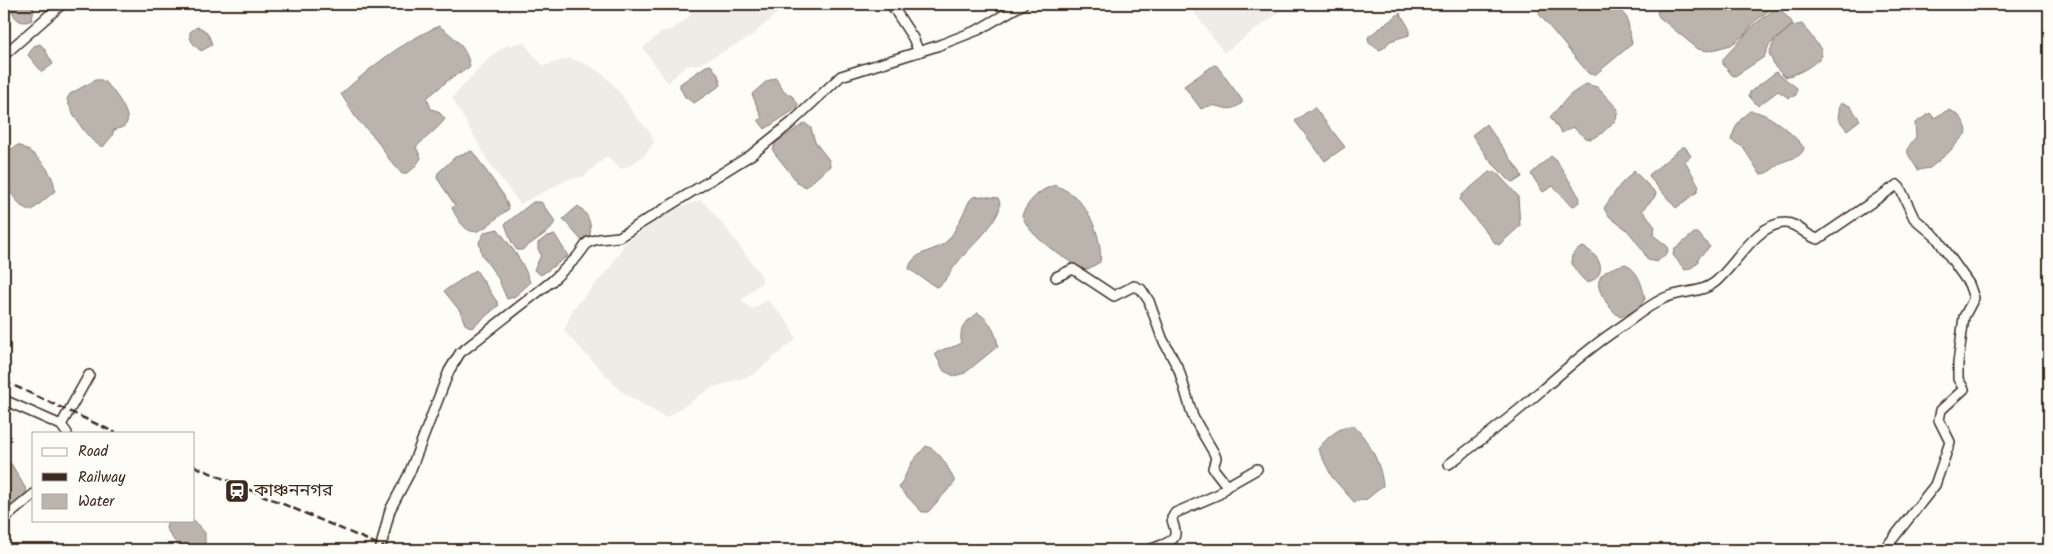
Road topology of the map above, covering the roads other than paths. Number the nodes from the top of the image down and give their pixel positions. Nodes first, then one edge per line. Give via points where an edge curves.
1 (62, 4) edge
2 (890, 4) edge
3 (1023, 4) edge
4 (919, 52) junction
5 (4, 55) edge
6 (1056, 277) dead end
7 (89, 375) dead end
8 (4, 400) edge
9 (61, 425) junction
10 (66, 432) edge
11 (1449, 464) dead end
12 (1257, 469) dead end
13 (1227, 486) junction
14 (32, 496) edge
15 (4, 519) edge
16 (382, 550) edge
17 (1148, 550) edge
18 (1884, 550) edge

1 - 5 street
2 - 4 street
3 - 4 street via 978,30
4 - 16 street via 841,76 751,155 619,237 588,242 552,281 460,353 449,371 409,474 390,510
6 - 13 street via 1073,270 1114,296 1134,286 1141,289 1180,370 1193,417 1214,453 1213,468
7 - 9 street
8 - 9 street
9 - 10 street
11 - 18 street via 1612,332 1666,298 1716,282 1745,248 1770,226 1795,225 1810,238 1818,239 1897,185 1914,218 1936,237 1969,284 1974,298 1964,316 1958,363 1958,379 1964,389 1941,410 1939,420 1950,442 1944,461 1935,486
12 - 13 street
13 - 17 street via 1219,494 1175,513 1172,518 1175,538
14 - 15 street

